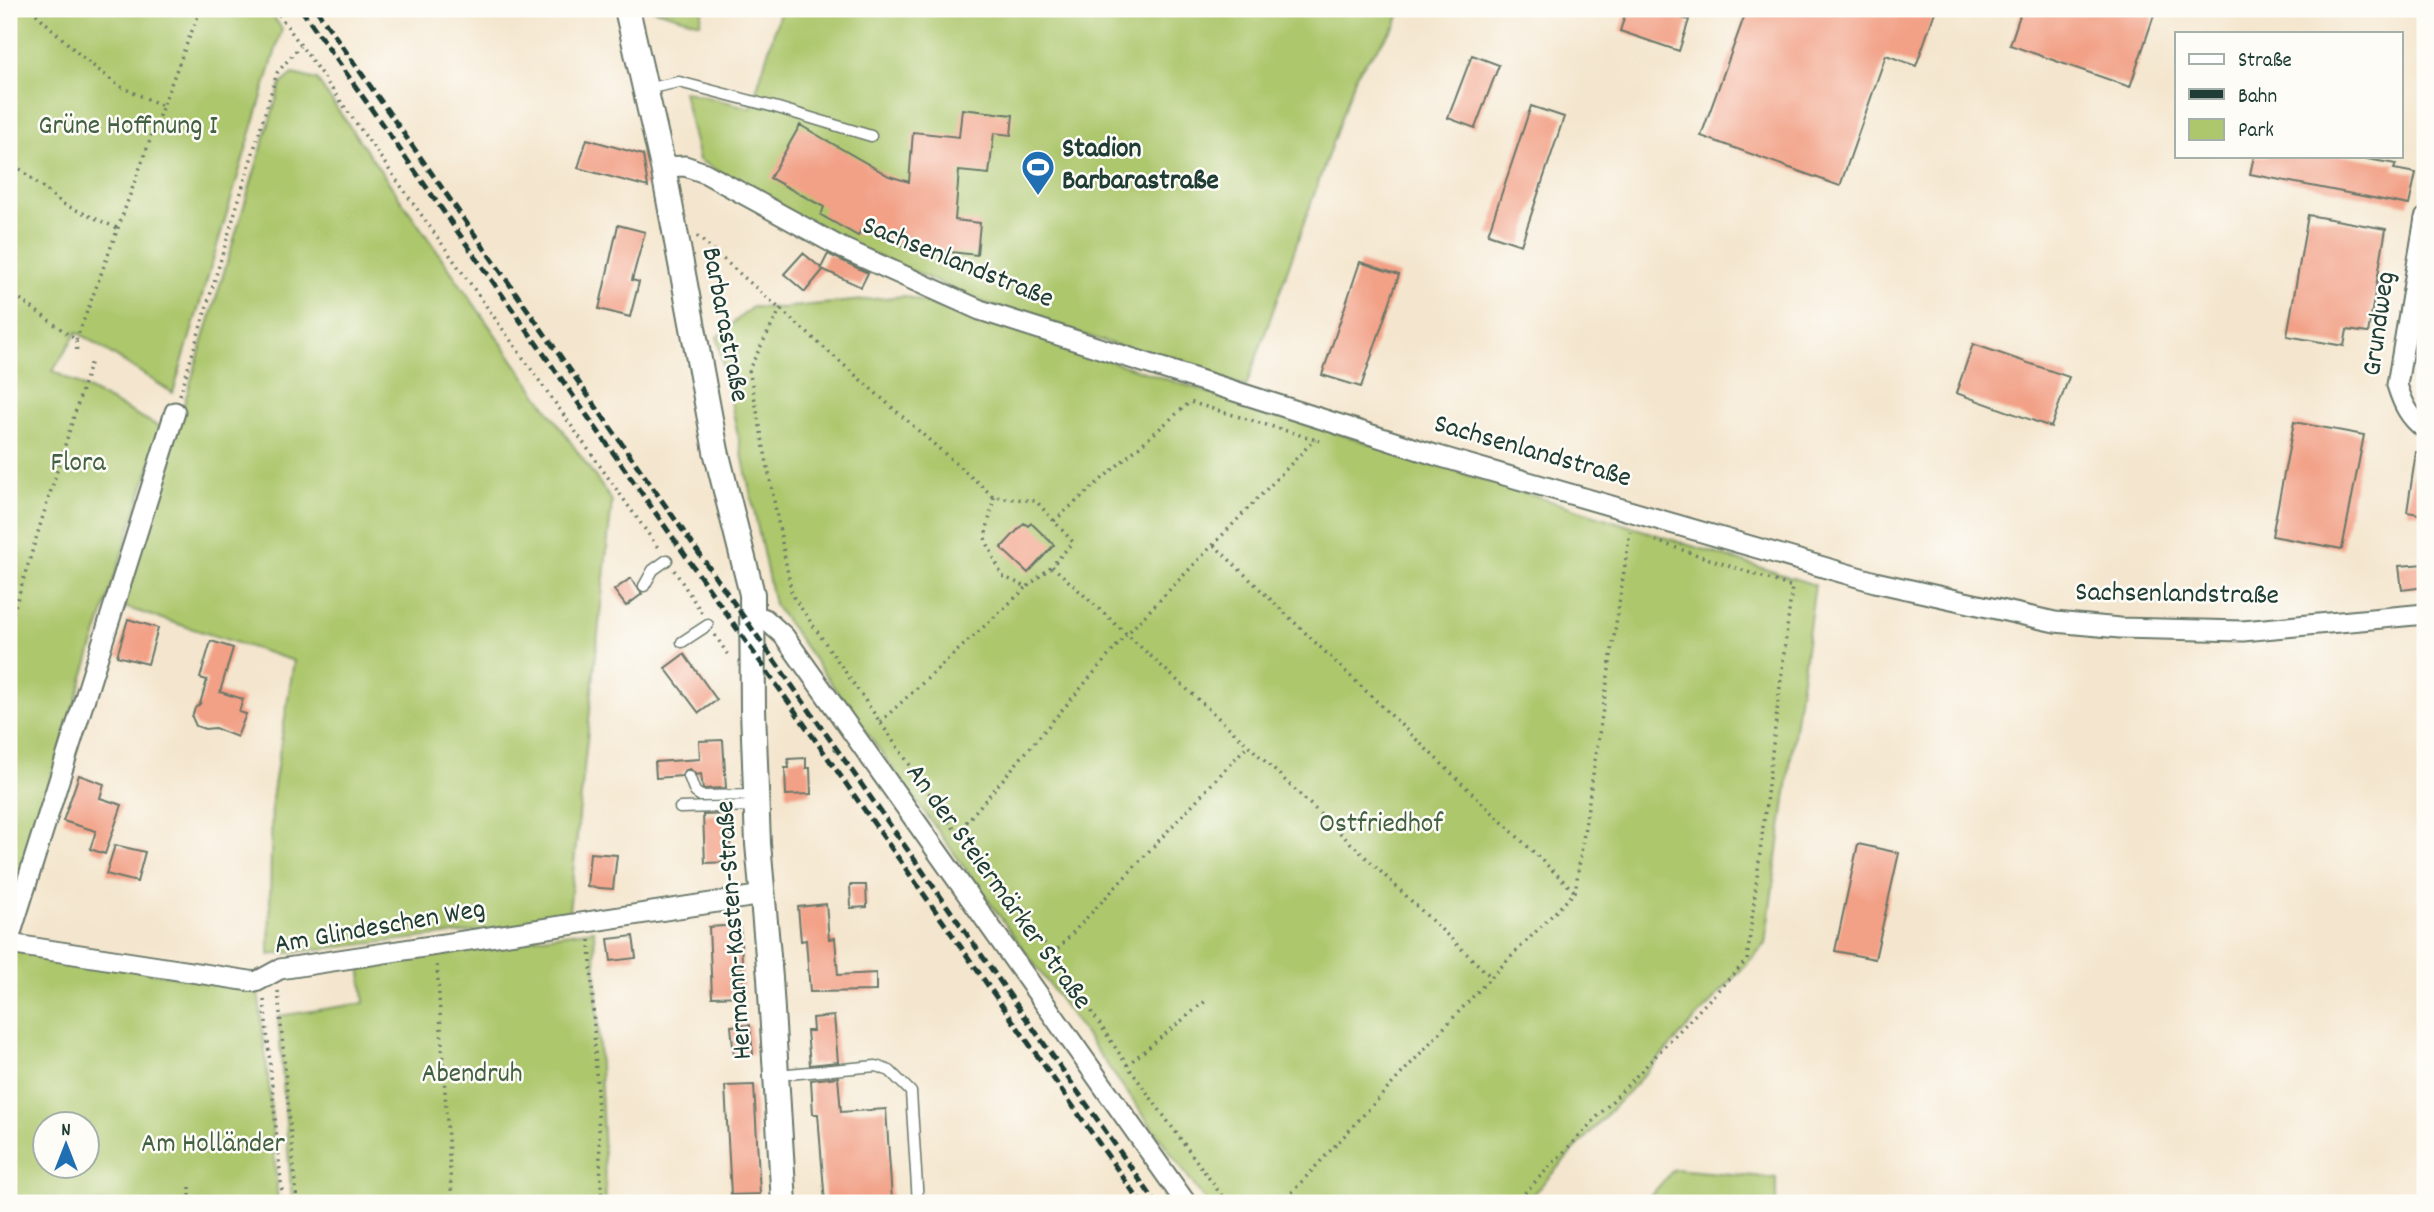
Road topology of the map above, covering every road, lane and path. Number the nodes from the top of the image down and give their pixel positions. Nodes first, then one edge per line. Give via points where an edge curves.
1 (31, 9) edge
2 (193, 9) edge
3 (275, 9) edge
4 (627, 9) edge
5 (300, 46) junction
6 (646, 89) junction
7 (162, 105) junction
8 (871, 136) dead end
9 (9, 160) edge
10 (663, 167) junction
11 (2425, 218) edge
12 (675, 229) junction
13 (119, 230) junction
14 (9, 290) edge
15 (781, 308) junction
16 (76, 340) junction
17 (77, 353) dead end
18 (91, 361) dead end
19 (175, 412) joint
20 (2425, 429) edge
21 (1315, 439) junction
22 (1328, 443) dead end
23 (994, 497) junction
24 (1054, 521) junction
25 (1630, 532) dead end
26 (1655, 540) dead end
27 (1214, 545) junction
28 (667, 560) junction
29 (1052, 566) junction
30 (644, 586) dead end
31 (1027, 587) junction
32 (2425, 614) edge
33 (753, 615) junction
34 (708, 625) junction
35 (9, 626) edge
36 (1127, 634) junction
37 (682, 642) dead end
38 (753, 664) junction
39 (880, 722) junction
40 (1248, 745) junction
41 (689, 776) dead end
42 (756, 800) junction
43 (680, 808) dead end
44 (957, 833) junction
45 (1575, 892) junction
46 (763, 895) junction
47 (590, 923) junction
48 (9, 941) edge
49 (435, 945) junction
50 (1053, 954) junction
51 (269, 976) junction
52 (1491, 976) junction
53 (1208, 999) dead end
54 (1127, 1065) junction
55 (777, 1075) junction
56 (190, 1183) dead end
57 (190, 1203) edge
58 (283, 1203) edge
59 (297, 1203) edge
60 (452, 1203) edge
61 (602, 1203) edge
62 (784, 1203) edge
63 (918, 1203) edge
64 (1186, 1203) edge
65 (1227, 1203) edge
66 (1282, 1203) edge
67 (1515, 1203) edge

1 - 7 path via 119,86
2 - 7 path via 198,16
3 - 5 path
4 - 6 street, Barbarastraße
5 - 19 path via 277,73
5 - 28 path
6 - 8 lane via 679,82
6 - 10 street, Barbarastraße
7 - 13 path
9 - 13 path via 64,204
10 - 12 street, Barbarastraße
10 - 32 street, Sachsenlandstraße via 685,166 705,173 842,248 980,310 1435,455 1875,582 2055,622 2120,628 2243,631
11 - 20 street, Grundweg via 2397,385 2402,404
12 - 15 path via 700,237
12 - 33 street, Barbarastraße via 716,451 747,572
13 - 16 path
14 - 16 path
15 - 23 path
15 - 39 path via 749,369 792,595
16 - 17 path
18 - 35 path
19 - 48 street
21 - 22 path
21 - 24 path via 1190,402
21 - 27 path
23 - 24 path via 1036,501
23 - 31 path via 985,538 1002,576
24 - 29 path via 1073,542
25 - 45 path
26 - 67 path via 1793,587 1747,960
27 - 36 path
27 - 45 path
28 - 30 lane via 653,570
28 - 34 path
29 - 31 path
29 - 36 path
31 - 39 path
33 - 38 street, Barbarastraße
33 - 64 street, An der Steiermärker Straße via 784,636
34 - 37 lane
34 - 38 path via 733,663
36 - 40 path
36 - 44 path
38 - 42 street, Hermann-Kasten-Straße
39 - 44 path
40 - 50 path
40 - 52 path
41 - 42 lane via 701,796
42 - 43 lane
42 - 46 street, Hermann-Kasten-Straße
44 - 50 path
45 - 52 path
46 - 47 street, Am Glindeschen Weg
46 - 55 street, Hermann-Kasten-Straße
47 - 49 street, Am Glindeschen Weg
47 - 61 path
48 - 51 street, Am Glindeschen Weg via 246,982
49 - 51 street, Am Glindeschen Weg
49 - 60 path
50 - 54 path
51 - 58 path
51 - 59 path
52 - 66 path
53 - 54 path
54 - 65 path
55 - 62 street, Hermann-Kasten-Straße
55 - 63 lane via 876,1066 890,1071 911,1093
56 - 57 path

